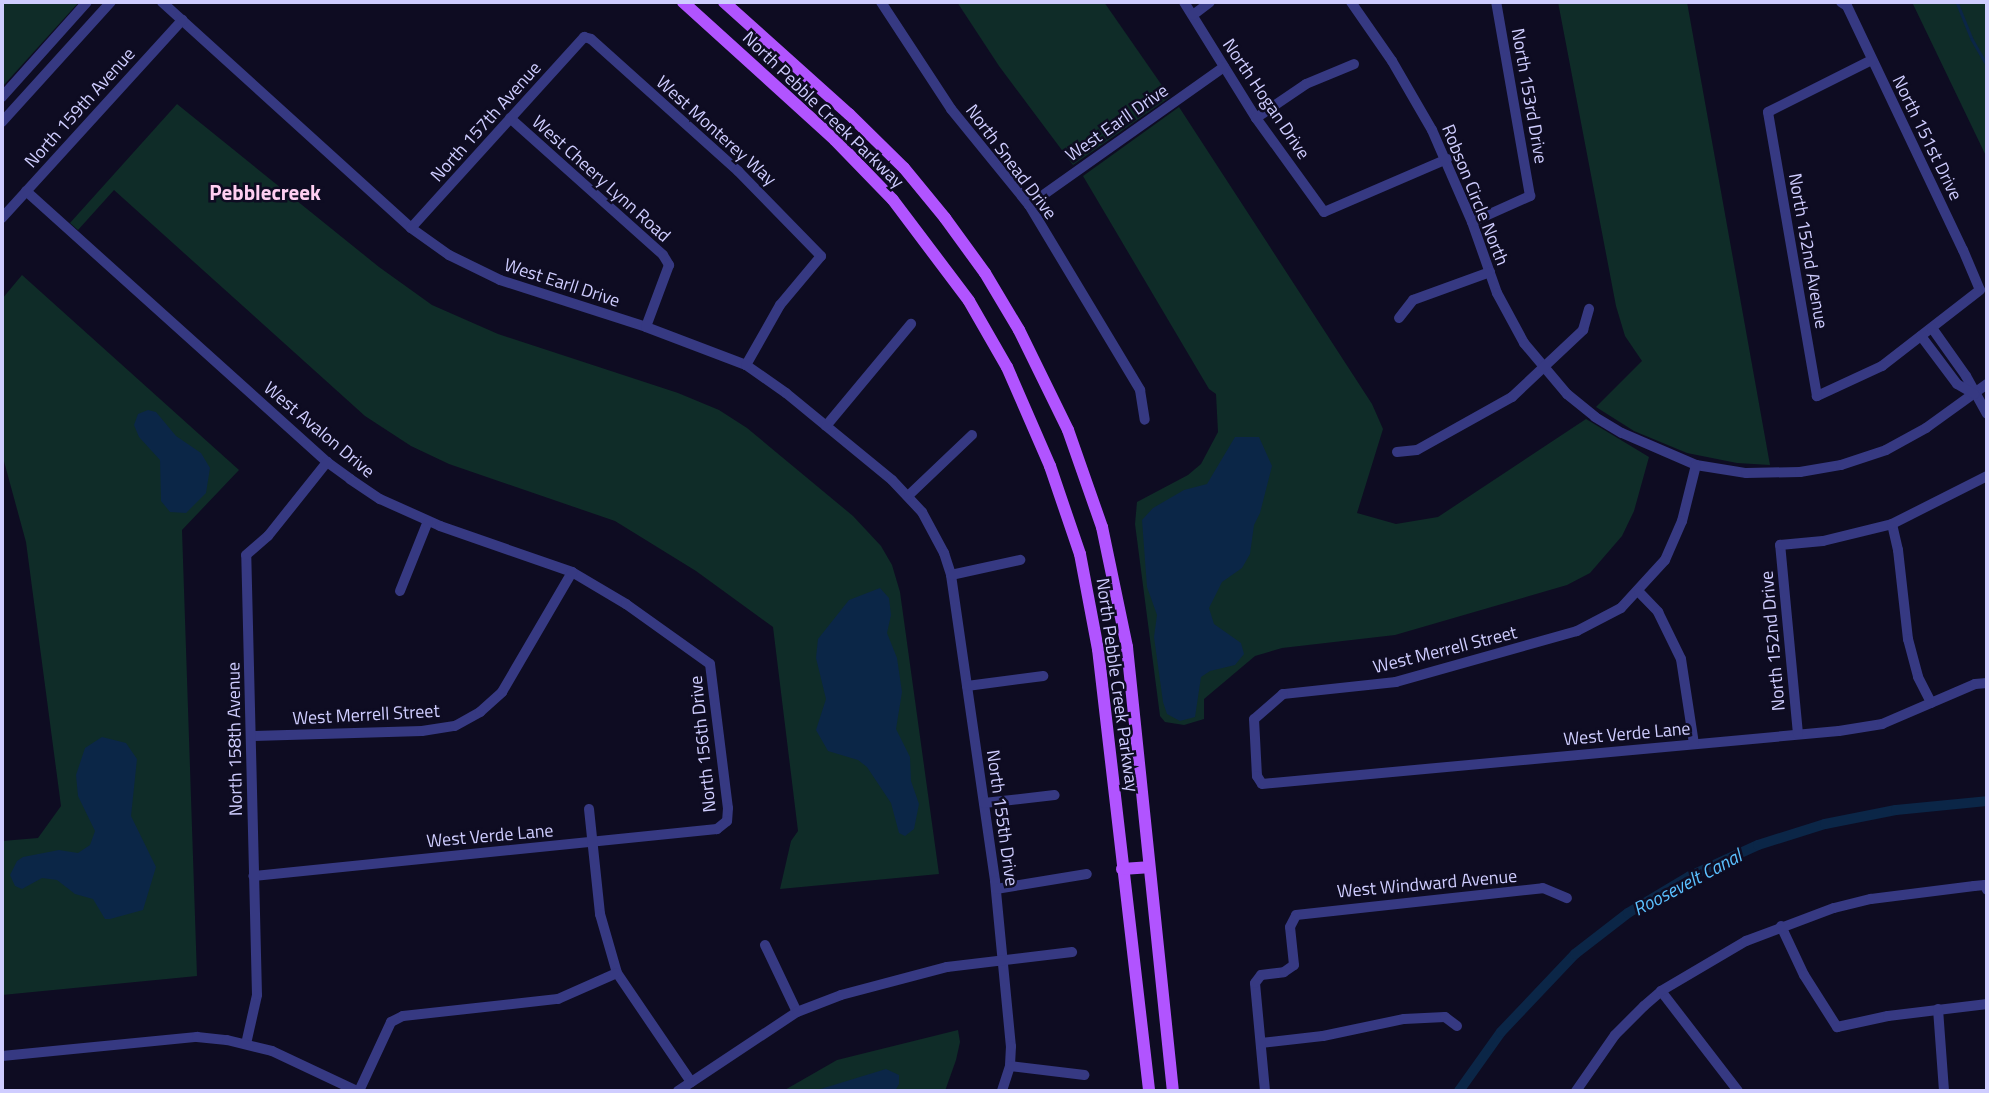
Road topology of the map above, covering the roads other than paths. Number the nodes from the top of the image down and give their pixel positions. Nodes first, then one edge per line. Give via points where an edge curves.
1 (87, 2) edge
2 (111, 2) edge
3 (162, 2) edge
4 (682, 2) edge
5 (724, 2) edge
6 (881, 2) edge
7 (1184, 2) edge
8 (1210, 2) edge
9 (1351, 2) edge
10 (1496, 2) edge
11 (1841, 2) edge
12 (1193, 15) junction
13 (181, 19) junction
14 (584, 37) joint
15 (1872, 60) junction
16 (1354, 64) dead end
17 (1224, 67) junction
18 (2, 97) edge
19 (510, 118) junction
20 (1256, 118) junction
21 (2, 122) edge
22 (1447, 159) junction
23 (26, 191) junction
24 (1029, 205) junction
25 (2, 218) edge
26 (1472, 222) junction
27 (411, 228) junction
28 (1490, 272) junction
29 (1589, 309) dead end
30 (1399, 318) dead end
31 (911, 324) dead end
32 (646, 327) junction
33 (1932, 328) junction
34 (1921, 336) junction
35 (746, 365) junction
36 (1543, 367) junction
37 (1987, 384) edge
38 (1975, 394) junction
39 (1987, 414) edge
40 (1146, 420) dead end
41 (826, 426) junction
42 (972, 435) dead end
43 (1397, 452) dead end
44 (327, 462) junction
45 (1696, 465) junction
46 (1987, 476) edge
47 (909, 495) junction
48 (428, 521) junction
49 (1892, 524) junction
50 (1020, 560) dead end
51 (572, 572) junction
52 (951, 575) junction
53 (400, 591) dead end
54 (1639, 592) junction
55 (710, 664) joint
56 (1042, 676) dead end
57 (1987, 683) edge
58 (967, 686) junction
59 (1931, 703) junction
60 (1798, 734) junction
61 (251, 736) junction
62 (1693, 744) junction
63 (1262, 784) joint
64 (1055, 795) dead end
65 (984, 803) junction
66 (589, 809) dead end
67 (727, 821) joint
68 (592, 842) junction
69 (1148, 867) junction
70 (1122, 869) junction
71 (1087, 874) dead end
72 (253, 876) junction
73 (1986, 888) edge
74 (996, 889) junction
75 (1567, 898) dead end
76 (1781, 926) junction
77 (765, 945) dead end
78 (1072, 952) dead end
79 (1003, 960) junction
80 (617, 973) junction
81 (1661, 991) junction
82 (1987, 1004) edge
83 (1938, 1009) junction
84 (797, 1012) junction
85 (1457, 1026) dead end
86 (1261, 1043) junction
87 (246, 1044) junction
88 (2, 1056) edge
89 (1010, 1066) junction
90 (1084, 1075) dead end
91 (691, 1082) junction
92 (358, 1091) edge
93 (678, 1091) edge
94 (1002, 1091) edge
95 (1149, 1091) edge
96 (1173, 1091) edge
97 (1265, 1091) edge
98 (1576, 1091) edge
99 (1738, 1091) edge
100 (1944, 1091) edge

1 - 18 street
2 - 21 street
3 - 13 street, West Earll Drive
4 - 70 main road, North Pebble Creek Parkway via 835,140 893,200 969,301 1007,367 1050,466 1086,578 1102,674
5 - 69 main road, North Pebble Creek Parkway via 904,168 985,273 1019,330 1068,430 1102,527 1131,676
6 - 24 street, North Snead Drive via 951,109
7 - 12 street, North Hogan Drive
8 - 12 street
9 - 22 street, Robson Circle North via 1405,80
10 - 26 street, North 153rd Drive via 1530,196
11 - 15 street, North 151st Drive
12 - 17 street, North Hogan Drive
13 - 23 street, North 159th Avenue
13 - 27 street, West Earll Drive
14 - 19 street, North 157th Avenue
14 - 35 street, West Monterey Way via 738,171 821,256 780,305
15 - 33 street, North 151st Drive via 1980,290
15 - 34 street, North 152nd Avenue via 1768,112 1817,396 1882,366
16 - 20 street via 1306,84
17 - 20 street, North Hogan Drive
17 - 24 street, West Earll Drive
19 - 27 street, North 157th Avenue
19 - 32 street, West Cheery Lynn Road via 663,255 668,265
20 - 22 street, North Hogan Drive via 1324,212
22 - 26 street, Robson Circle North
23 - 25 street, North 159th Avenue
23 - 44 street, West Avalon Drive
24 - 40 street, North Snead Drive via 1140,390
26 - 28 street, Robson Circle North
27 - 32 street, West Earll Drive via 449,255 500,281
28 - 30 street via 1413,300
28 - 36 street, Robson Circle North via 1515,328
29 - 36 street via 1583,330
31 - 41 street
32 - 35 street, West Earll Drive
33 - 34 street
33 - 38 street
34 - 38 street via 1957,384
35 - 41 street, West Earll Drive
36 - 43 street via 1512,397 1417,450
36 - 45 street, Robson Circle North via 1595,417 1647,446
37 - 38 street, Robson Circle North
38 - 39 street
38 - 45 street, Robson Circle North via 1906,440 1841,465 1766,474
41 - 47 street, West Earll Drive
42 - 47 street
44 - 48 street, West Avalon Drive via 380,499
44 - 61 street, North 158th Avenue via 268,536 246,555
45 - 54 street, West Merrell Street via 1682,520 1665,560
46 - 49 street
47 - 52 street, West Earll Drive via 934,531
48 - 51 street, West Avalon Drive
48 - 53 street
49 - 59 street via 1908,639
49 - 60 street, North 152nd Drive via 1823,541 1780,545
50 - 52 street
51 - 55 street, West Avalon Drive
51 - 61 street, West Merrell Street via 502,692 480,712 454,726
52 - 58 street, North 155th Drive
54 - 62 street via 1658,612 1681,659
54 - 63 street, West Merrell Street via 1621,608 1577,631 1396,682 1283,694 1254,719 1257,776
55 - 67 street, North 156th Drive
56 - 58 street
57 - 59 street, West Verde Lane
58 - 65 street, North 155th Drive
59 - 60 street, West Verde Lane via 1882,724
60 - 62 street, West Verde Lane
61 - 72 street, North 158th Avenue
62 - 63 street, West Verde Lane
64 - 65 street
65 - 74 street, North 155th Drive
66 - 68 street
67 - 68 street, West Verde Lane via 717,830
68 - 72 street, West Verde Lane
68 - 80 street via 600,914
69 - 70 main road
69 - 96 main road, North Pebble Creek Parkway
70 - 95 main road, North Pebble Creek Parkway
71 - 74 street
72 - 87 street, North 158th Avenue via 257,995
73 - 76 street via 1871,899
74 - 79 street, North 155th Drive
75 - 86 street, West Windward Avenue via 1543,888 1301,912 1292,920 1294,965 1257,979 1254,987
76 - 81 street
76 - 83 street via 1804,975 1837,1027
77 - 84 street
78 - 79 street
79 - 84 street via 933,970
79 - 89 street, North 155th Drive
80 - 91 street
80 - 92 street via 558,999 403,1016 391,1023
81 - 98 street via 1615,1035
81 - 99 street
82 - 83 street
83 - 100 street
84 - 91 street
85 - 86 street via 1445,1017 1404,1019
86 - 97 street
87 - 88 street via 197,1037
87 - 92 street via 298,1061
89 - 90 street
89 - 94 street, North 155th Drive
91 - 93 street

